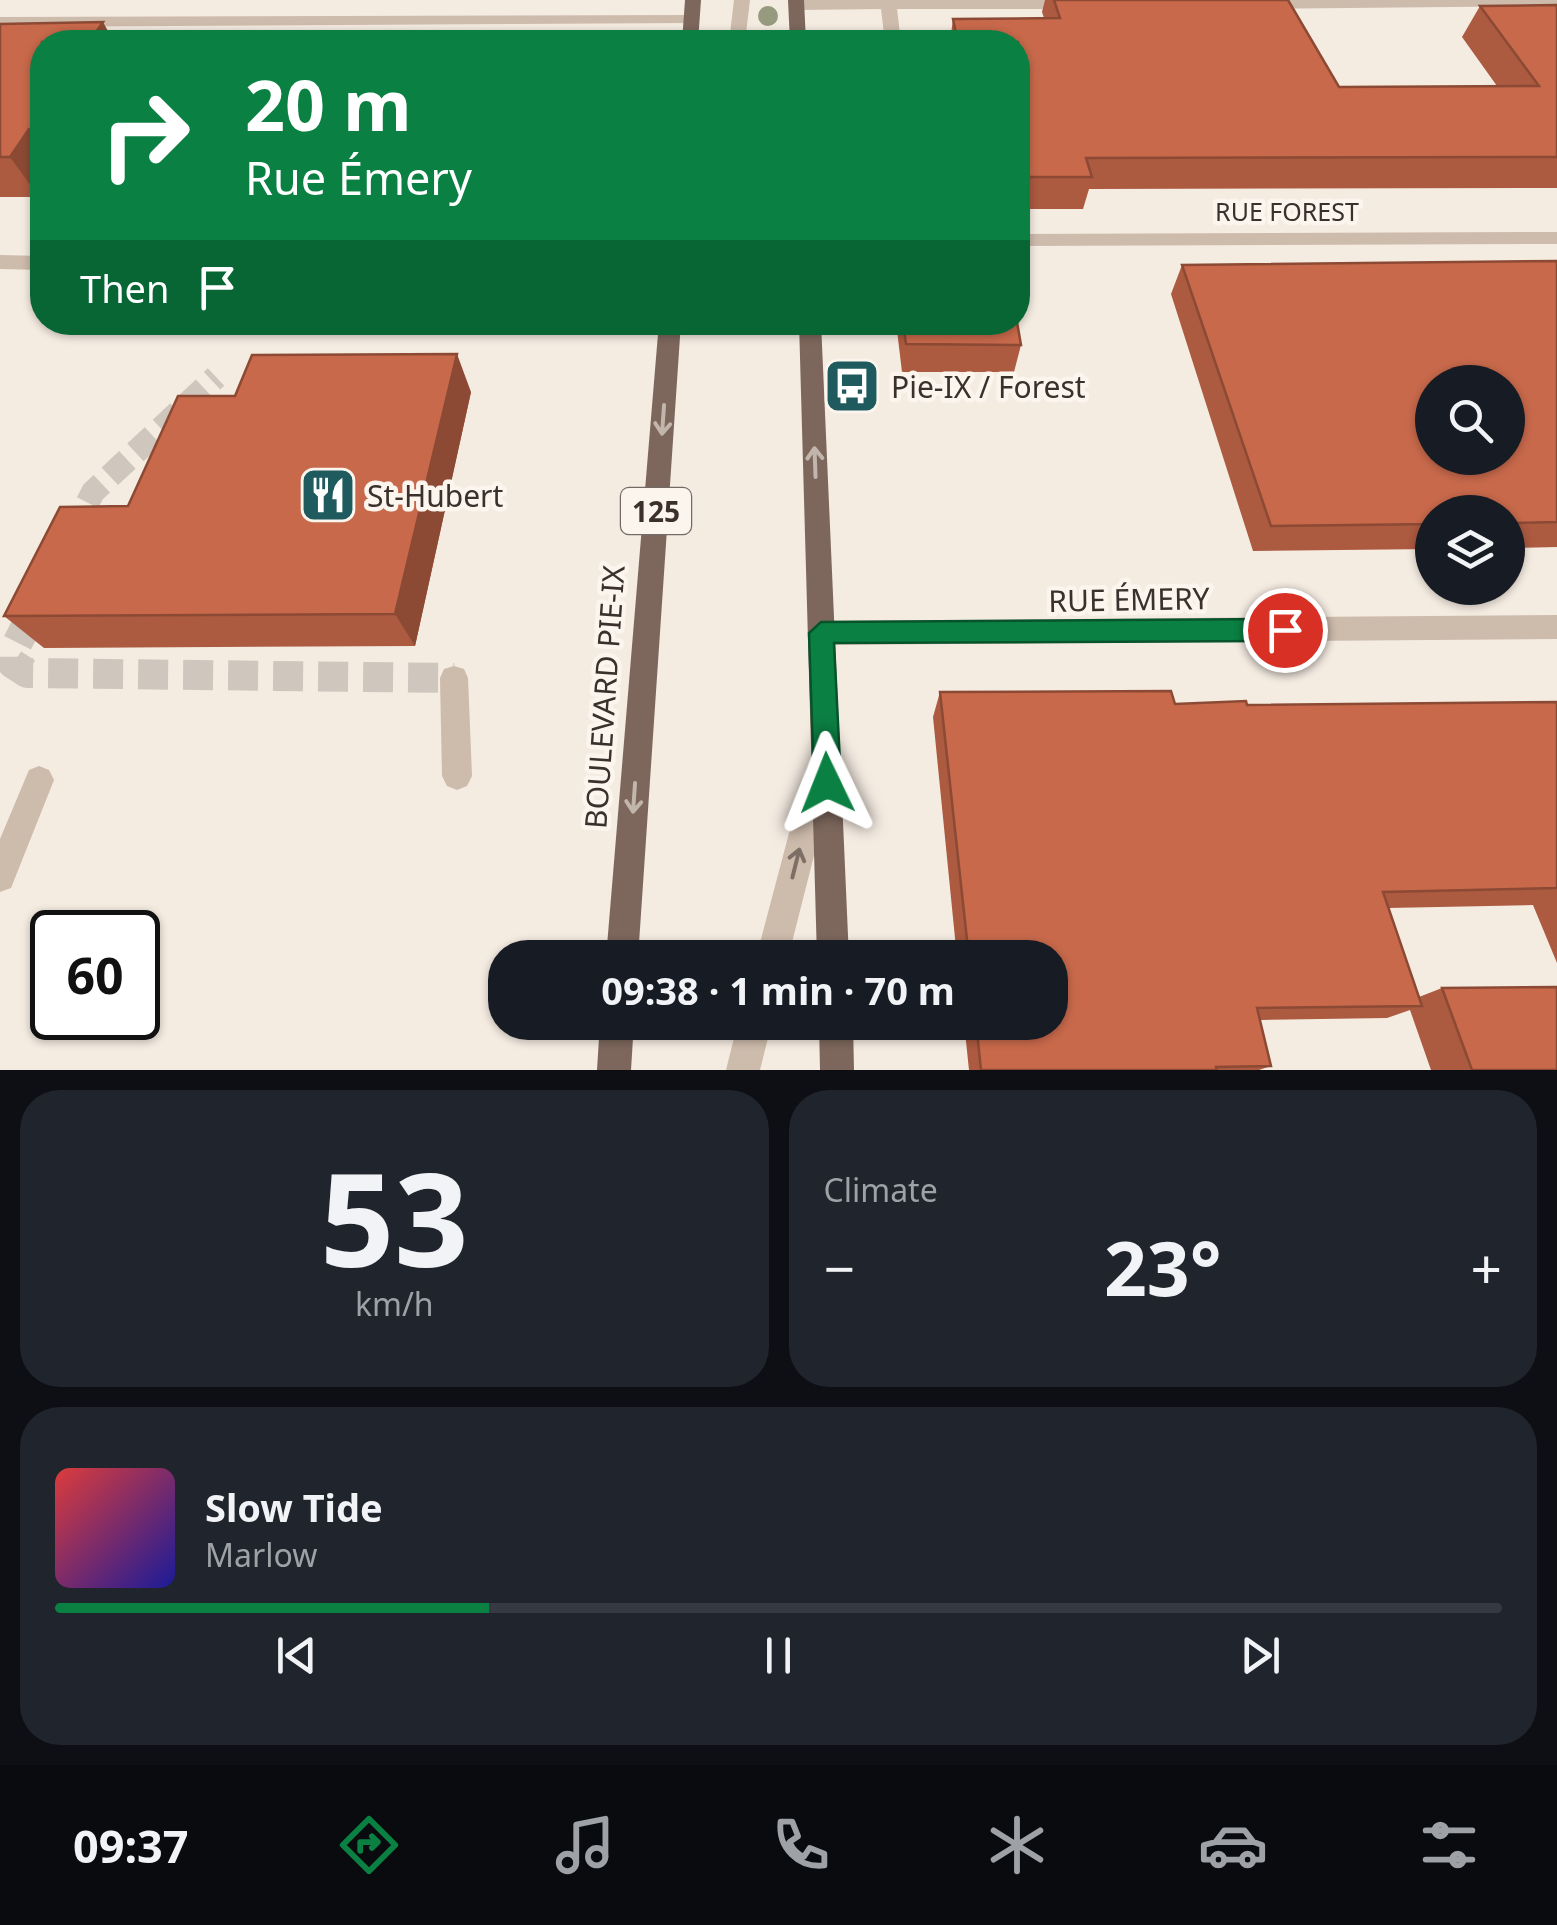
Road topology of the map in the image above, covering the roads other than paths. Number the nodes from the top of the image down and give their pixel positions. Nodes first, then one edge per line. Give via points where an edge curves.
1 (693, 0) edge
2 (742, 0) edge
3 (1557, 0) edge
4 (796, 2) edge
5 (1008, 2) edge
6 (1251, 2) edge
7 (888, 4) junction
8 (1105, 4) edge
9 (692, 18) junction
10 (582, 19) junction
11 (0, 22) edge
12 (580, 30) edge
13 (691, 30) edge
14 (738, 30) edge
15 (797, 30) edge
16 (891, 30) edge
17 (1557, 238) edge
18 (1030, 240) edge
19 (0, 262) edge
20 (30, 262) edge
21 (669, 335) edge
22 (810, 335) edge
23 (1557, 628) edge
24 (821, 633) junction
25 (454, 678) dead end
26 (826, 748) junction
27 (458, 776) dead end
28 (39, 780) dead end
29 (0, 877) edge
30 (623, 940) edge
31 (777, 940) edge
32 (832, 940) edge
33 (616, 1040) edge
34 (750, 1040) edge
35 (836, 1040) edge
36 (614, 1070) edge
37 (743, 1070) edge
38 (837, 1070) edge

1 - 9 main road
2 - 14 street
3 - 6 street
4 - 7 street
4 - 15 main road
5 - 7 street
5 - 8 street
7 - 16 street
9 - 10 street
9 - 13 main road
10 - 11 street
10 - 12 street
17 - 18 street, RUE FOREST
19 - 20 street
21 -> 30 main road, BOULEVARD PIE-IX / 125
24 -> 22 main road
23 - 24 street, RUE ÉMERY
24 - 26 main road
25 - 27 street
31 -> 26 street
26 - 32 main road
28 - 29 street
33 - 36 main road
34 - 37 street
35 - 38 main road

